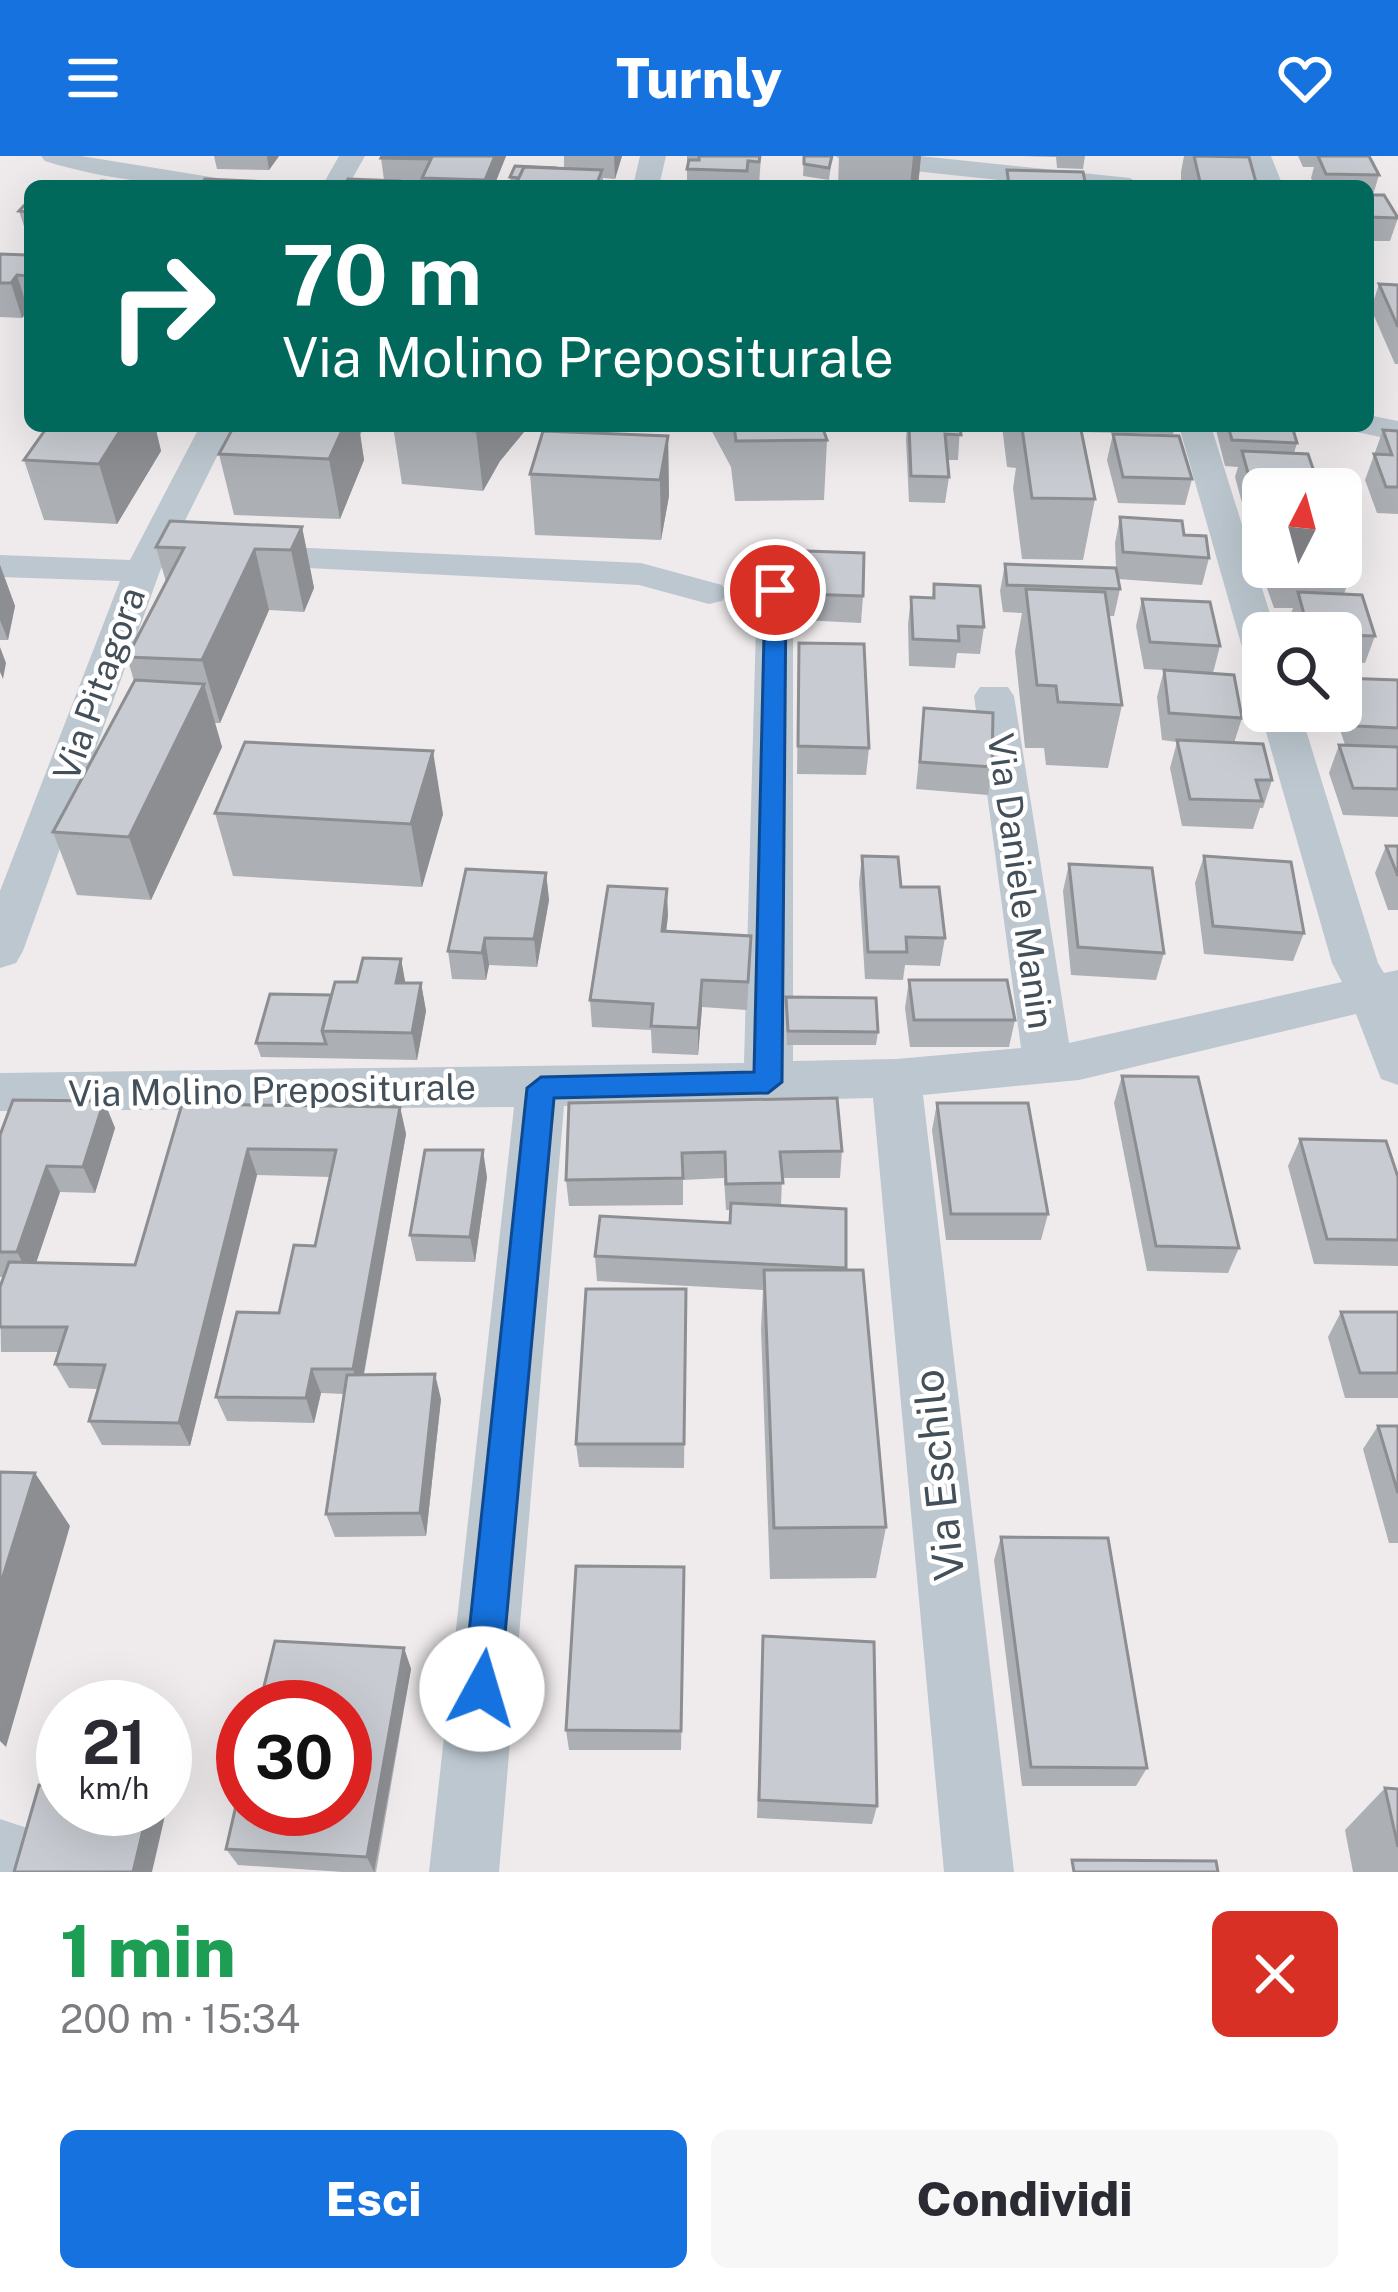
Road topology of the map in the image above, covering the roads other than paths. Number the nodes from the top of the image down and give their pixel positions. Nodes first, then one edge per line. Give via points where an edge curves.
1 (54, 156) edge
2 (848, 156) edge
3 (956, 170) edge
4 (179, 180) edge
5 (1065, 180) edge
6 (213, 432) edge
7 (1197, 432) edge
8 (146, 561) junction
9 (0, 566) edge
10 (775, 590) dead end
11 (709, 593) dead end
12 (1250, 612) edge
13 (994, 696) dead end
14 (1286, 732) edge
15 (0, 951) edge
16 (1385, 990) edge
17 (1048, 1066) junction
18 (1398, 1066) edge
19 (896, 1078) junction
20 (768, 1082) junction
21 (541, 1088) junction
22 (0, 1092) edge
23 (464, 1872) edge
24 (979, 1872) edge

1 - 4 street
2 - 3 street
3 - 5 street
6 - 8 street, Via Pitagora
7 - 12 street
8 - 9 street
8 - 11 street via 208,554 641,574
8 - 15 street, Via Pitagora
10 - 20 street
13 - 17 street, Via Daniele Manin
14 - 16 street via 1355,963
16 - 17 street, Via Molino Prepositurale
16 - 18 street
17 - 19 street, Via Molino Prepositurale
19 - 20 street, Via Molino Prepositurale
19 - 24 street, Via Eschilo
20 - 21 street, Via Molino Prepositurale
21 - 22 street, Via Molino Prepositurale
21 - 23 street

